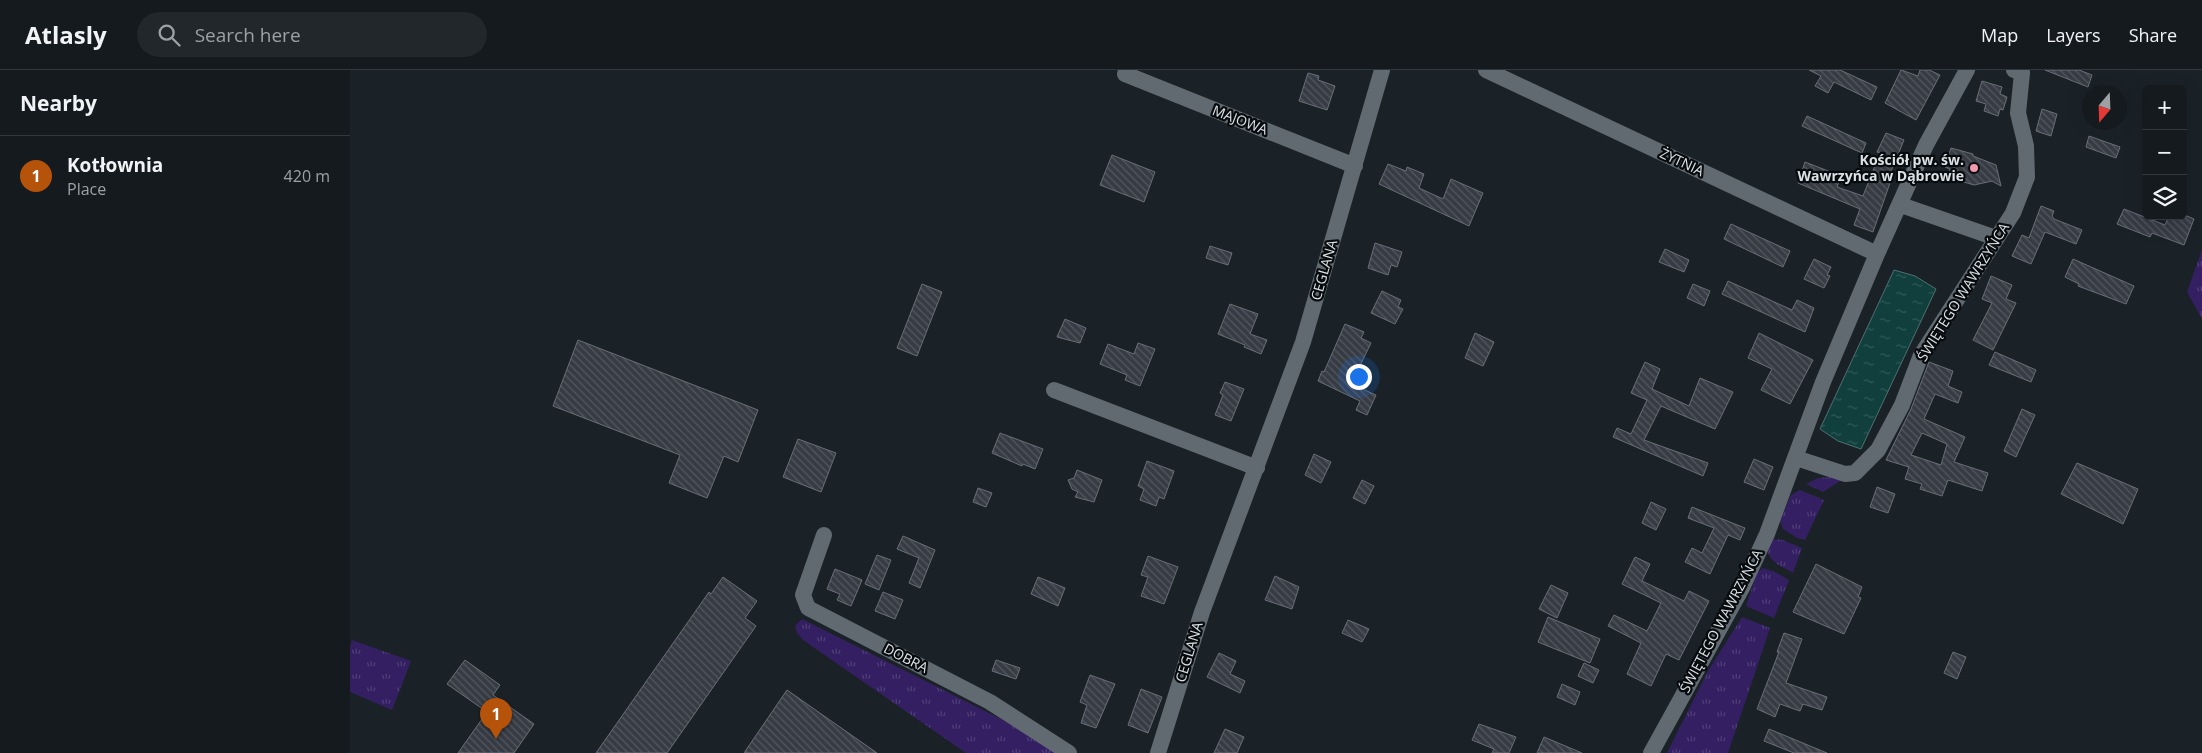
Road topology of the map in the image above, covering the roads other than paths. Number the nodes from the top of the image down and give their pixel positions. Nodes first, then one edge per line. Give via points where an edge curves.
1 (1382, 70) edge
2 (1486, 70) edge
3 (1967, 70) edge
4 (2014, 70) edge
5 (1125, 74) dead end
6 (1355, 166) junction
7 (1901, 205) junction
8 (1996, 238) junction
9 (1877, 254) junction
10 (1054, 390) dead end
11 (1796, 458) junction
12 (1257, 468) junction
13 (824, 534) dead end
14 (1069, 753) edge
15 (1158, 753) edge
16 (1651, 753) edge

1 - 6 street, CEGLANA
2 - 9 street, ŻYTNIA
3 - 7 street, ŚWIĘTEGO WAWRZYŃCA via 1926,145
4 - 8 street, ŚWIĘTEGO WAWRZYŃCA via 2022,73 2018,113 2026,146 2027,177 2013,213
5 - 6 street, MAJOWA
6 - 12 street, CEGLANA via 1303,342
7 - 8 street
7 - 9 street, ŚWIĘTEGO WAWRZYŃCA
8 - 11 street, ŚWIĘTEGO WAWRZYŃCA via 1921,355 1902,405 1878,450 1855,472 1845,474
9 - 11 street, ŚWIĘTEGO WAWRZYŃCA via 1823,382
10 - 12 street
11 - 16 street, ŚWIĘTEGO WAWRZYŃCA via 1742,588
12 - 15 street, CEGLANA via 1202,612
13 - 14 street, DOBRA via 803,595 808,608 990,702

